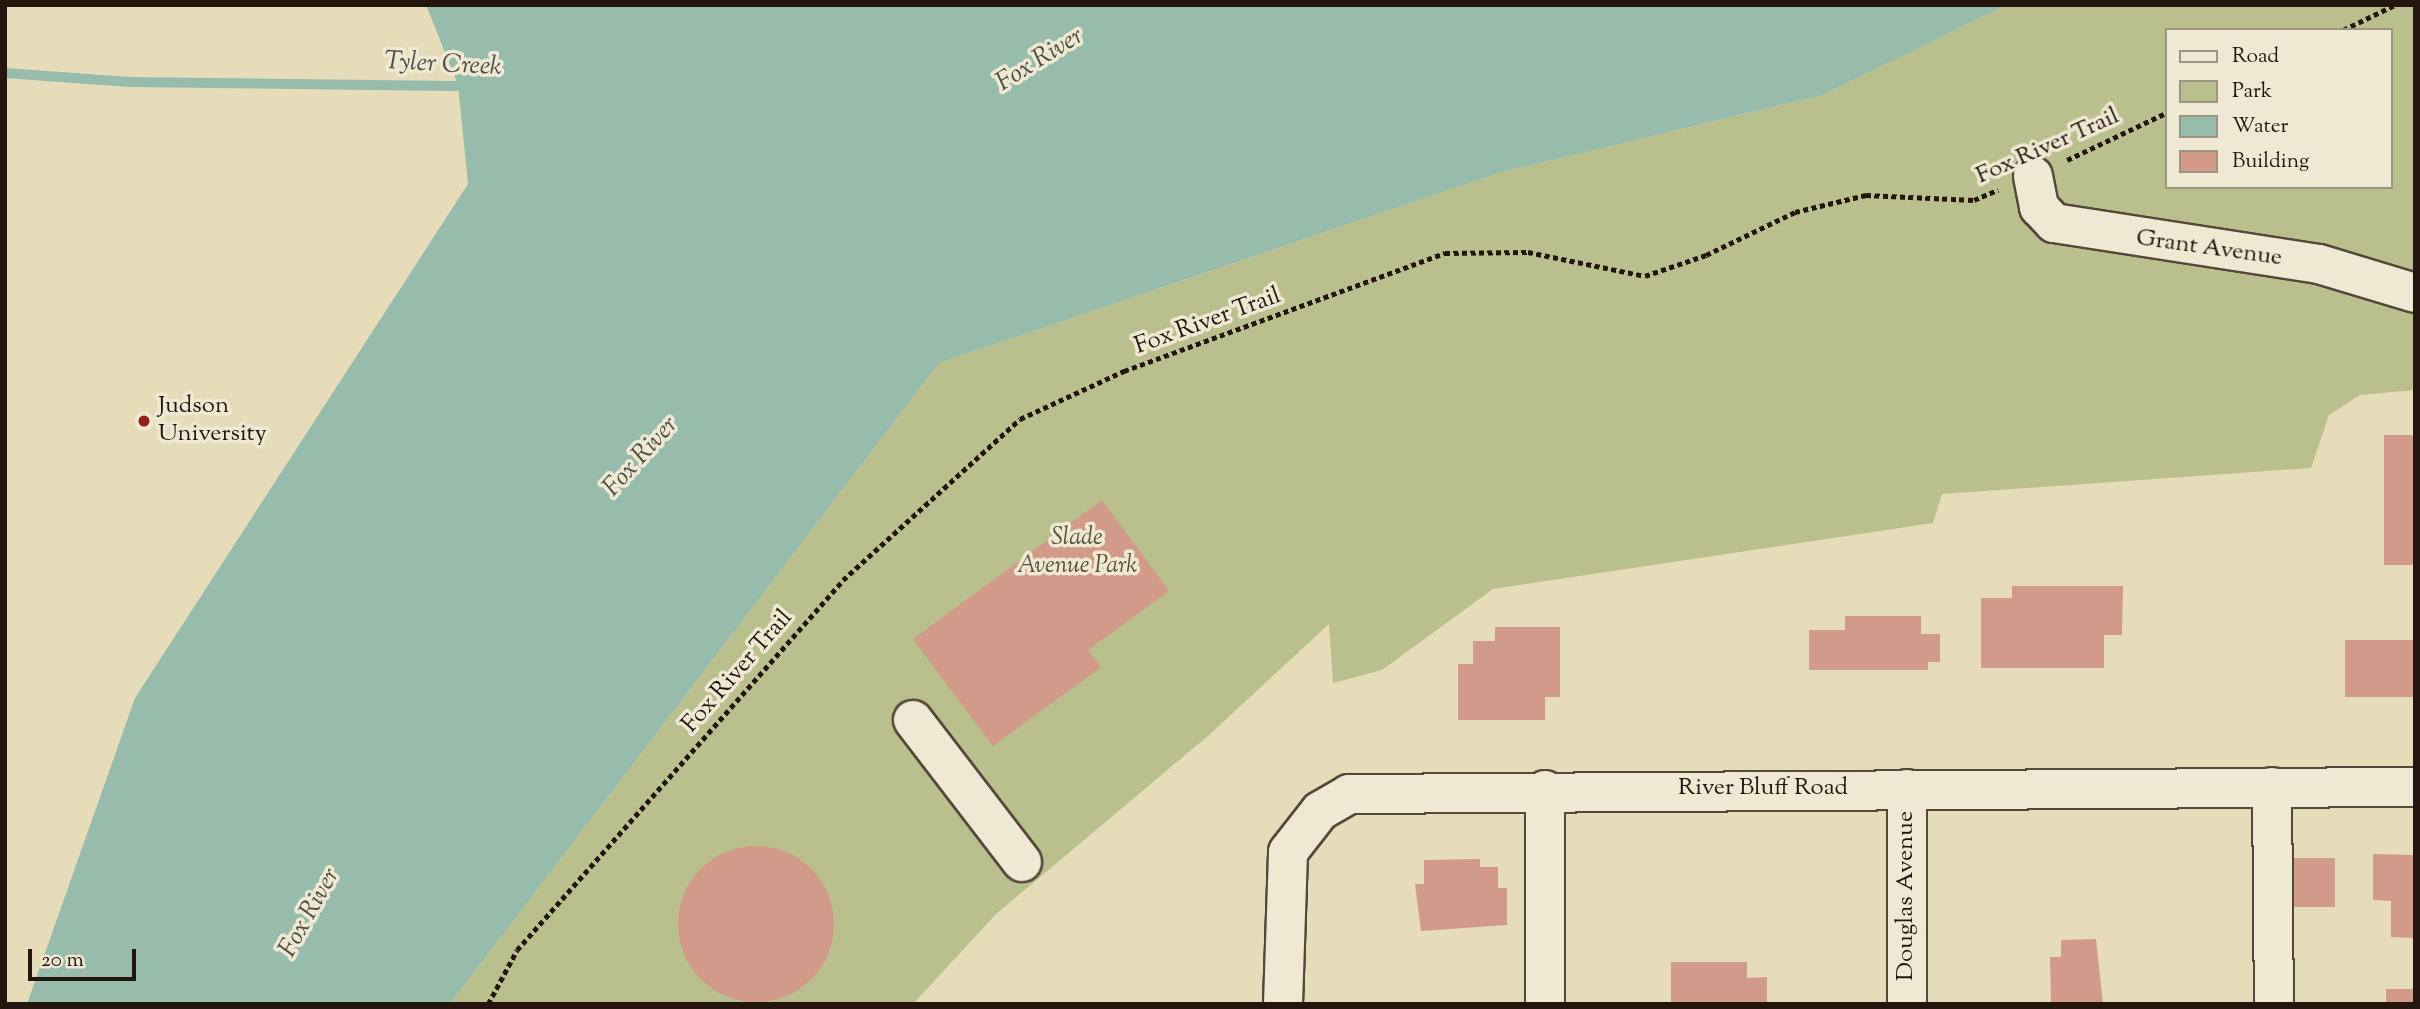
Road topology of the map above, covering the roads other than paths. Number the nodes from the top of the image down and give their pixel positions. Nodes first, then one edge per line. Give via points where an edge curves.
1 (2033, 176) road end
2 (2415, 293) edge
3 (913, 720) dead end
4 (2272, 788) junction
5 (2415, 788) edge
6 (1907, 789) junction
7 (1545, 790) junction
8 (1022, 862) dead end
9 (1283, 1004) edge
10 (1545, 1004) edge
11 (1907, 1004) edge
12 (2274, 1004) edge

1 - 2 street, Grant Avenue via 2039,207 2053,223 2319,264
3 - 8 street
4 - 5 street, River Bluff Road
4 - 6 street, River Bluff Road
4 - 12 street
6 - 7 street, River Bluff Road
6 - 11 street, Douglas Avenue
7 - 9 street, River Bluff Road via 1377,791 1332,802 1306,825 1284,865
7 - 10 street

